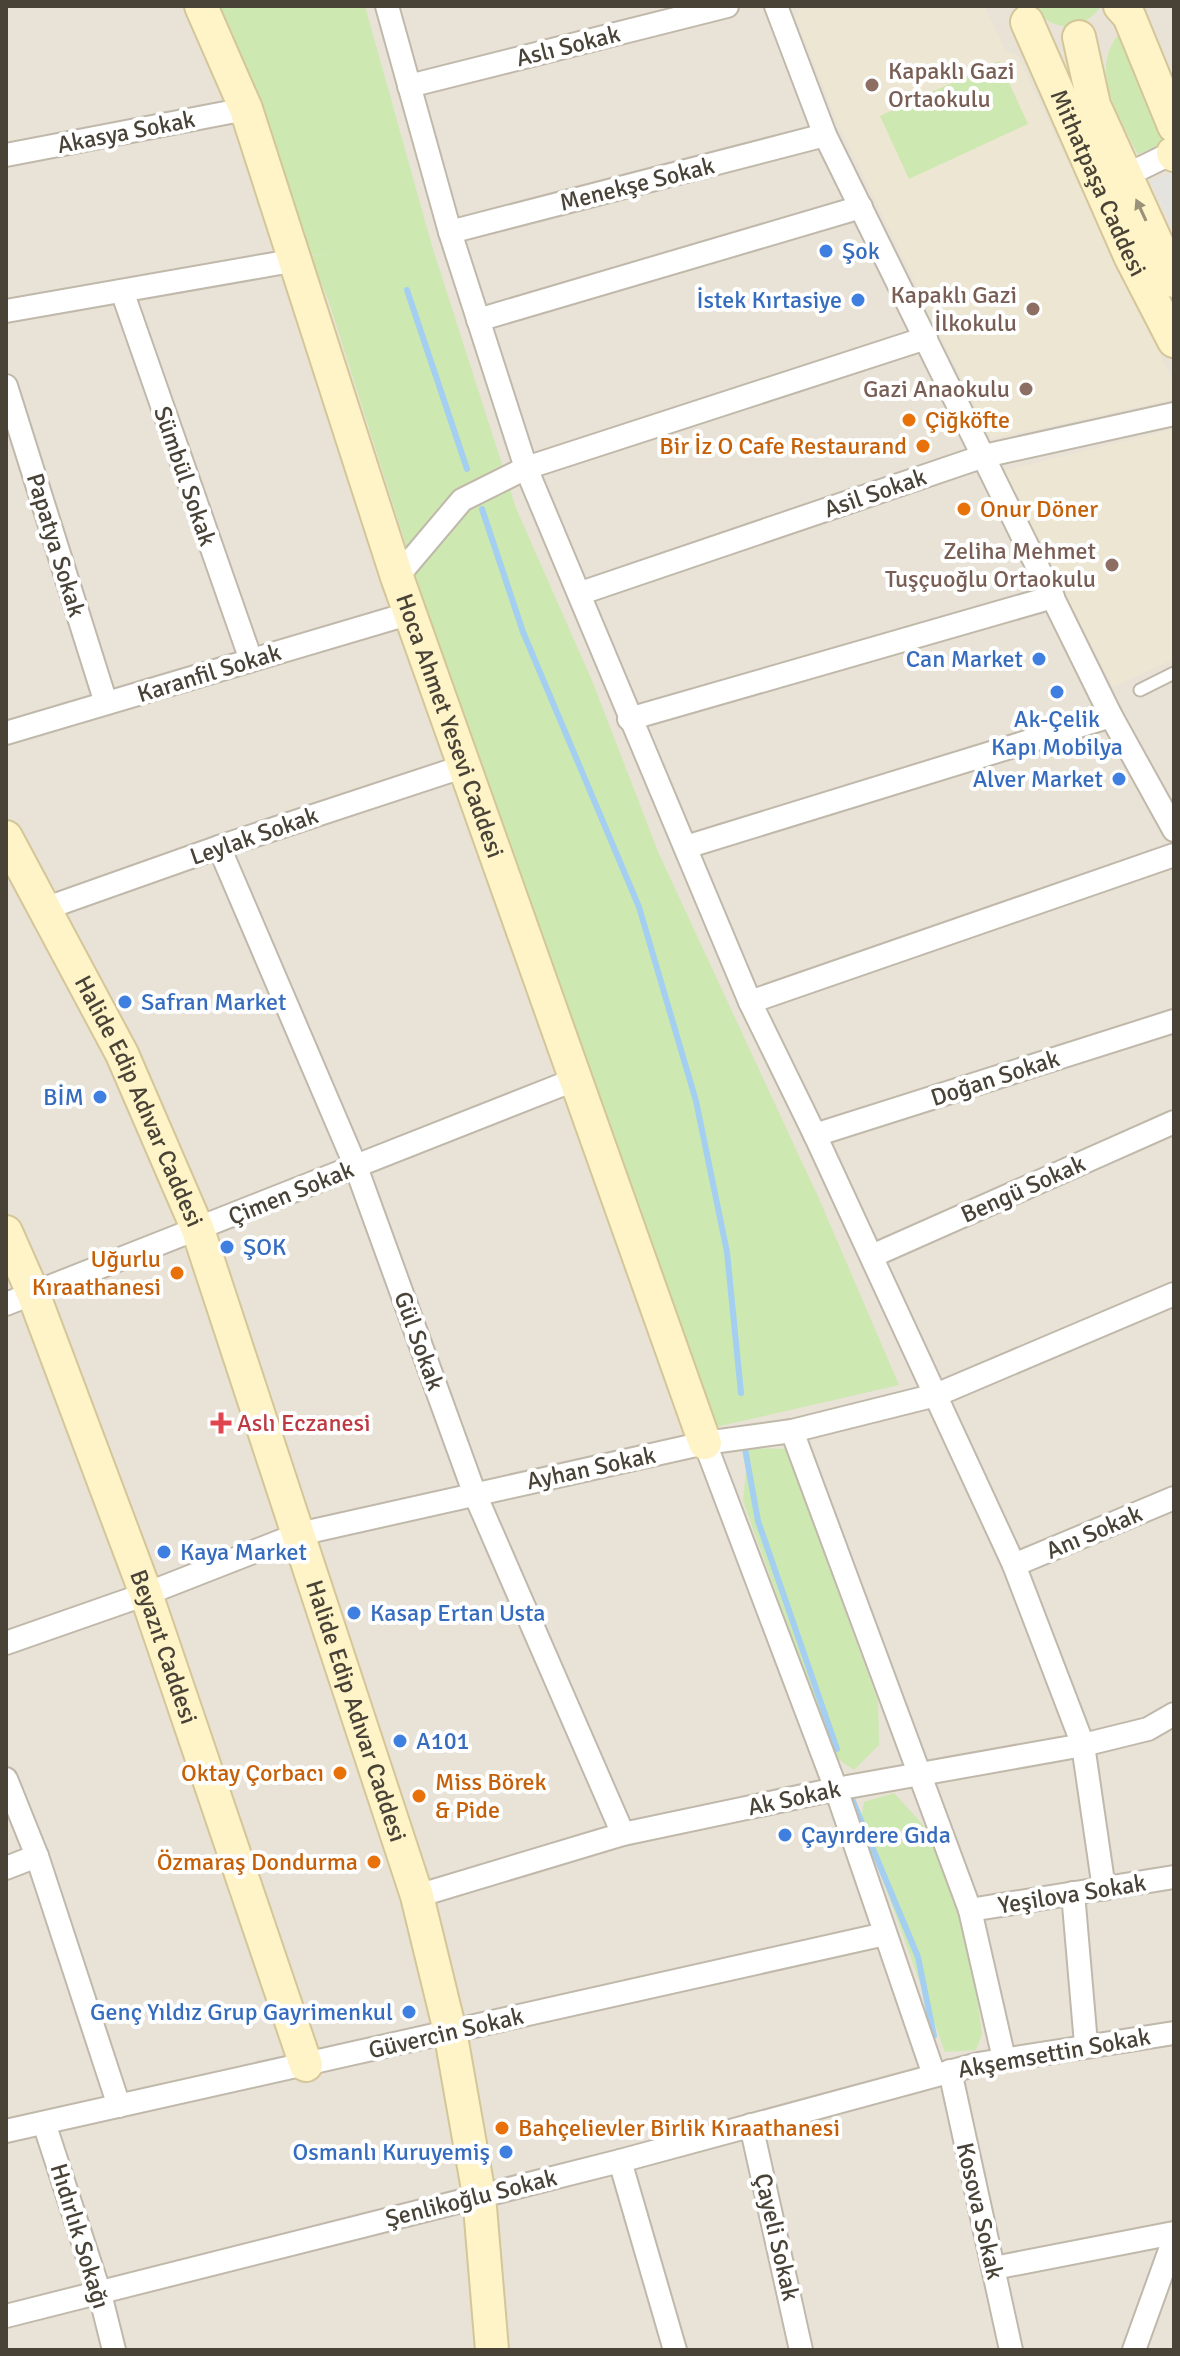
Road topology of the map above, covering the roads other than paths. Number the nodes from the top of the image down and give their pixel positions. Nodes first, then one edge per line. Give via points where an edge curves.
1 (201, 6) edge
2 (387, 6) edge
3 (727, 6) edge
4 (776, 6) edge
5 (1114, 6) edge
6 (1120, 6) edge
7 (1022, 14) edge
8 (1079, 37) junction
9 (409, 86) junction
10 (246, 109) junction
11 (825, 135) junction
12 (1174, 147) edge
13 (6, 155) edge
14 (1125, 176) junction
15 (861, 207) junction
16 (450, 232) junction
17 (297, 260) junction
18 (1174, 281) edge
19 (122, 291) junction
20 (6, 311) edge
21 (478, 320) junction
22 (926, 338) junction
23 (1174, 341) edge
24 (6, 386) edge
25 (1174, 414) edge
26 (984, 456) junction
27 (526, 468) junction
28 (397, 577) junction
29 (581, 593) junction
30 (1053, 597) junction
31 (411, 613) junction
32 (251, 660) junction
33 (1174, 673) edge
34 (1140, 690) dead end
35 (106, 703) junction
36 (1111, 716) junction
37 (629, 719) junction
38 (6, 733) edge
39 (465, 766) junction
40 (1174, 830) edge
41 (6, 837) edge
42 (219, 847) junction
43 (686, 847) junction
44 (1174, 855) edge
45 (44, 909) junction
46 (750, 1002) junction
47 (1174, 1021) edge
48 (574, 1080) junction
49 (1174, 1122) edge
50 (815, 1135) junction
51 (356, 1167) junction
52 (198, 1230) junction
53 (6, 1232) edge
54 (872, 1256) junction
55 (1174, 1294) edge
56 (20, 1298) edge
57 (936, 1395) junction
58 (792, 1431) junction
59 (705, 1443) junction
60 (474, 1492) junction
61 (1174, 1498) edge
62 (299, 1534) junction
63 (1014, 1565) junction
64 (146, 1594) junction
65 (6, 1643) edge
66 (1174, 1714) edge
67 (1174, 1727) edge
68 (1148, 1729) junction
69 (1083, 1745) junction
70 (922, 1773) junction
71 (6, 1779) edge
72 (836, 1789) junction
73 (623, 1834) junction
74 (37, 1856) junction
75 (6, 1868) edge
76 (1174, 1877) edge
77 (1104, 1889) junction
78 (1073, 1893) junction
79 (417, 1896) junction
80 (970, 1910) junction
81 (885, 1934) junction
82 (450, 2031) junction
83 (1174, 2033) edge
84 (1086, 2044) junction
85 (1004, 2059) junction
86 (306, 2065) junction
87 (942, 2073) junction
88 (119, 2106) junction
89 (44, 2123) junction
90 (751, 2125) junction
91 (6, 2131) edge
92 (620, 2161) junction
93 (479, 2195) junction
94 (1174, 2233) edge
95 (1174, 2239) edge
96 (994, 2268) junction
97 (100, 2294) junction
98 (6, 2316) edge
99 (114, 2350) edge
100 (492, 2350) edge
101 (675, 2350) edge
102 (801, 2350) edge
103 (1011, 2350) edge
104 (1134, 2350) edge

1 - 10 street, Hoca Ahmet Yesevi Caddesi
2 - 9 street
3 - 9 street, Aslı Sokak
4 - 11 street
5 - 8 street via 1095,30
6 - 12 street via 1129,16
7 - 8 street via 1042,33 1060,39
7 - 23 street, Mithatpaşa Caddesi via 1131,258
8 - 14 street, Mithatpaşa Caddesi via 1094,105
9 - 16 street
10 - 13 street, Akasya Sokak
10 - 17 street, Hoca Ahmet Yesevi Caddesi
11 - 15 street
11 - 16 street, Menekşe Sokak
12 - 14 street
18 -> 14 street, Mithatpaşa Caddesi
15 - 21 street
15 - 22 street
16 - 21 street
17 - 19 street
17 - 28 street, Hoca Ahmet Yesevi Caddesi
19 - 20 street
19 - 32 street, Sümbül Sokak
21 - 27 street
22 - 26 street
22 - 27 street
24 - 35 street, Papatya Sokak
25 - 26 street, Asil Sokak
26 - 29 street, Asil Sokak
26 - 30 street
27 - 28 street via 462,500
27 - 29 street
28 - 31 street, Hoca Ahmet Yesevi Caddesi
29 - 37 street
30 - 36 street
30 - 37 street
31 - 32 street, Karanfil Sokak
31 - 39 street, Hoca Ahmet Yesevi Caddesi
32 - 35 street, Karanfil Sokak
33 - 34 lane
35 - 38 street, Karanfil Sokak
36 - 40 street
36 - 43 street
37 - 43 street
39 - 42 street, Leylak Sokak
39 - 48 street, Hoca Ahmet Yesevi Caddesi
41 - 45 street, Halide Edip Adıvar Caddesi
42 - 45 street, Leylak Sokak
42 - 51 street, Gül Sokak
43 - 46 street
44 - 46 street
45 - 52 street, Halide Edip Adıvar Caddesi via 122,1054
46 - 50 street
47 - 50 street, Doğan Sokak
48 - 51 street, Çimen Sokak
48 - 59 street, Hoca Ahmet Yesevi Caddesi
49 - 54 street, Bengü Sokak
50 - 54 street
51 - 52 street, Çimen Sokak
51 - 60 street, Gül Sokak
52 - 56 street, Çimen Sokak
52 - 62 street, Halide Edip Adıvar Caddesi
53 - 56 street, Beyazıt Caddesi
54 - 57 street
55 - 57 street, Ayhan Sokak
56 - 64 street, Beyazıt Caddesi
57 - 58 street, Ayhan Sokak
57 - 63 street
58 - 59 street, Ayhan Sokak
58 - 70 street
59 - 60 street, Ayhan Sokak
59 - 72 street, Kosova Sokak
60 - 62 street, Ayhan Sokak
60 - 73 street, Gül Sokak
61 - 63 street, Anı Sokak
62 - 64 street, Ayhan Sokak
62 - 79 street, Halide Edip Adıvar Caddesi
63 - 69 street
64 - 65 street, Ayhan Sokak
64 - 86 street, Beyazıt Caddesi
66 - 68 street, Ak Sokak
67 - 68 street
68 - 69 street, Ak Sokak
69 - 70 street, Ak Sokak
69 - 77 street
70 - 72 street, Ak Sokak
70 - 80 street
71 - 74 street
72 - 73 street, Ak Sokak
72 - 81 street, Kosova Sokak
73 - 79 street, Ak Sokak
74 - 75 street
74 - 88 street
76 - 77 street, Yeşilova Sokak
77 - 78 street, Yeşilova Sokak
78 - 80 street, Yeşilova Sokak
78 - 84 street
79 - 82 street, Halide Edip Adıvar Caddesi
80 - 85 street
81 - 82 street, Güvercin Sokak
81 - 87 street, Kosova Sokak
82 - 86 street, Güvercin Sokak
82 - 93 street, Halide Edip Adıvar Caddesi
83 - 84 street, Akşemsettin Sokak
84 - 85 street, Akşemsettin Sokak
85 - 87 street, Akşemsettin Sokak
86 - 88 street, Güvercin Sokak
87 - 90 street, Şenlikoğlu Sokak
87 - 96 street, Kosova Sokak
88 - 89 street, Güvercin Sokak
89 - 91 street, Güvercin Sokak
89 - 97 street, Hıdırlık Sokağı
90 - 92 street, Şenlikoğlu Sokak
90 - 102 street, Çayeli Sokak
92 - 93 street, Şenlikoğlu Sokak
92 - 101 street
93 - 97 street, Şenlikoğlu Sokak
93 - 100 street, Halide Edip Adıvar Caddesi
94 - 96 street
95 - 104 street
96 - 103 street, Kosova Sokak
97 - 98 street, Şenlikoğlu Sokak
97 - 99 street, Hıdırlık Sokağı

